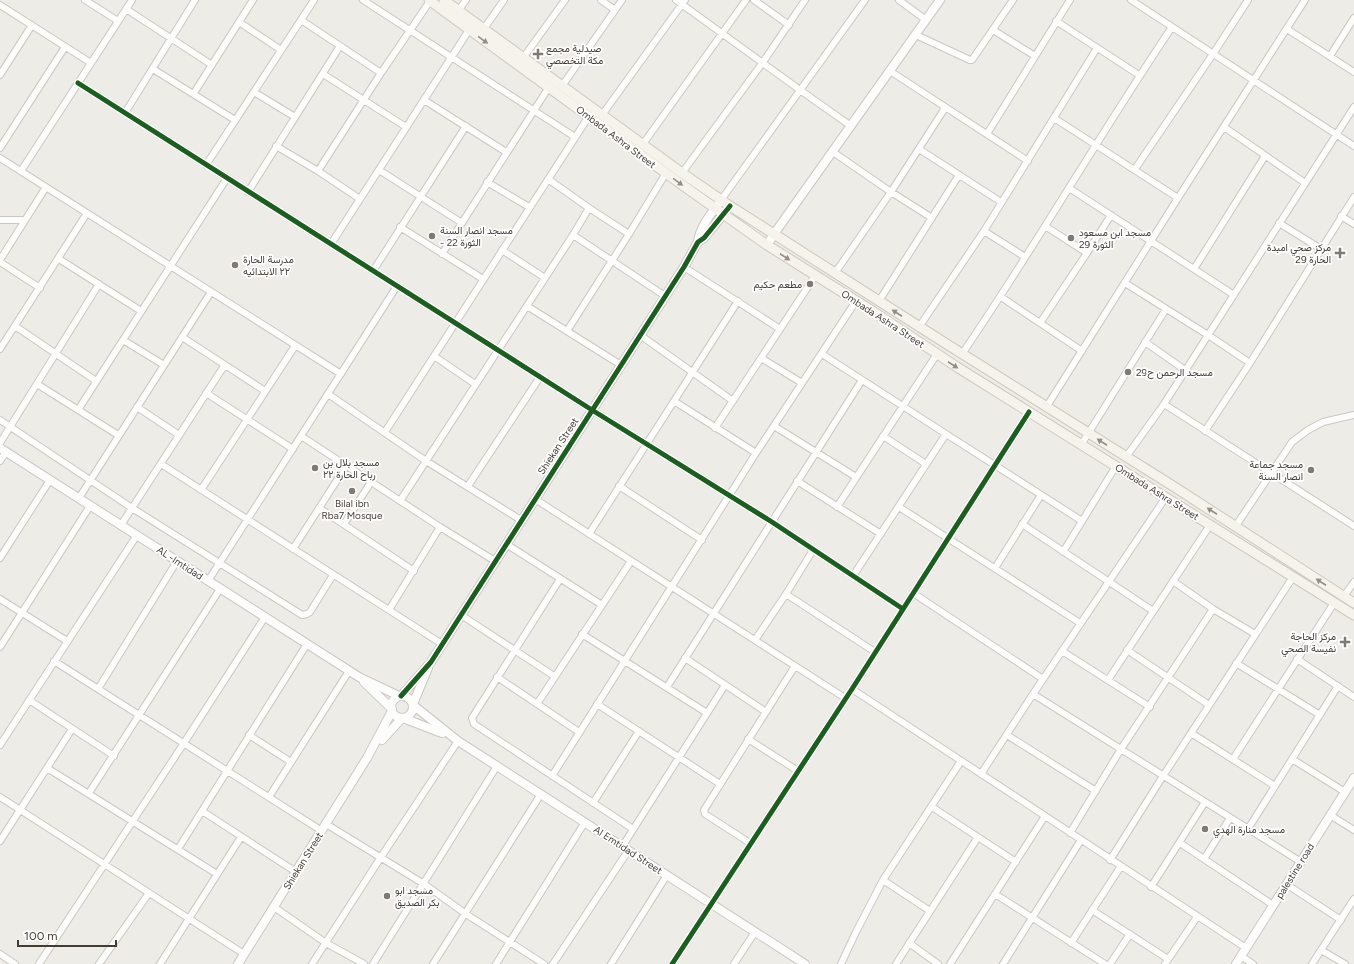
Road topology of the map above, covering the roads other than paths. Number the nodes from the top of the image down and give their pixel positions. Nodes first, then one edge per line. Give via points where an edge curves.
1 (85, 0) edge
2 (132, 0) edge
3 (195, 0) edge
4 (253, 0) edge
5 (314, 0) edge
6 (363, 0) edge
7 (444, 0) edge
8 (466, 0) edge
9 (504, 0) edge
10 (565, 0) edge
11 (601, 0) edge
12 (622, 0) edge
13 (676, 0) edge
14 (746, 0) edge
15 (754, 0) edge
16 (806, 0) edge
17 (865, 0) edge
18 (898, 0) edge
19 (940, 0) edge
20 (1013, 0) edge
21 (1070, 0) edge
22 (1131, 0) edge
23 (1248, 0) edge
24 (1306, 0) edge
25 (430, 1) edge
26 (683, 2) edge
27 (0, 5) edge
28 (126, 9) junction
29 (616, 10) junction
30 (458, 11) junction
31 (1354, 18) edge
32 (301, 20) junction
33 (926, 20) junction
34 (1056, 20) junction
35 (118, 21) junction
36 (239, 22) junction
37 (32, 25) junction
38 (789, 25) junction
39 (1172, 27) junction
40 (409, 30) junction
41 (469, 30) junction
42 (483, 30) junction
43 (993, 30) junction
44 (1287, 30) junction
45 (722, 33) junction
46 (916, 34) junction
47 (171, 38) junction
48 (340, 46) junction
49 (65, 47) junction
50 (1097, 48) junction
51 (281, 50) junction
52 (1213, 54) junction
53 (1035, 56) junction
54 (1330, 56) junction
55 (451, 57) junction
56 (523, 58) junction
57 (763, 62) junction
58 (91, 63) junction
59 (212, 65) junction
60 (153, 68) junction
61 (890, 71) junction
62 (1354, 72) edge
63 (381, 73) junction
64 (323, 74) junction
65 (0, 75) edge
66 (1139, 75) junction
67 (1254, 81) junction
68 (78, 83) junction
69 (562, 86) junction
70 (549, 87) junction
71 (800, 90) junction
72 (254, 92) junction
73 (194, 93) junction
74 (364, 100) junction
75 (424, 100) junction
76 (1354, 107) edge
77 (945, 108) junction
78 (533, 111) junction
79 (125, 113) junction
80 (602, 115) junction
81 (589, 116) junction
82 (295, 117) junction
83 (1054, 118) junction
84 (235, 120) junction
85 (466, 126) junction
86 (851, 126) junction
87 (406, 127) junction
88 (1224, 127) junction
89 (987, 134) junction
90 (1336, 134) junction
91 (575, 138) junction
92 (643, 144) junction
93 (1096, 145) junction
94 (276, 146) junction
95 (1354, 146) edge
96 (0, 148) edge
97 (919, 149) junction
98 (506, 152) junction
99 (833, 152) junction
100 (1266, 156) junction
101 (0, 158) edge
102 (1028, 160) junction
103 (206, 165) junction
104 (1135, 169) junction
105 (379, 170) junction
106 (318, 171) junction
107 (21, 172) junction
108 (666, 173) junction
109 (682, 173) junction
110 (959, 175) junction
111 (227, 178) junction
112 (548, 179) junction
113 (487, 182) junction
114 (1305, 183) junction
115 (46, 187) junction
116 (1069, 188) junction
117 (248, 192) junction
118 (891, 192) junction
119 (421, 196) junction
120 (1354, 197) edge
121 (1178, 198) junction
122 (360, 199) junction
123 (721, 200) junction
124 (1001, 202) junction
125 (730, 206) junction
126 (529, 207) junction
127 (589, 208) junction
128 (715, 209) junction
129 (87, 213) junction
130 (723, 214) junction
131 (1111, 215) junction
132 (1341, 216) junction
133 (932, 218) junction
134 (0, 220) edge
135 (25, 220) junction
136 (462, 223) junction
137 (1279, 223) junction
138 (1354, 224) edge
139 (1045, 226) junction
140 (400, 227) junction
141 (984, 231) junction
142 (629, 234) junction
143 (774, 234) junction
144 (573, 235) junction
145 (1152, 241) junction
146 (698, 242) junction
147 (331, 244) junction
148 (767, 245) junction
149 (1321, 249) junction
150 (502, 250) junction
151 (1087, 253) junction
152 (442, 254) junction
153 (1026, 258) junction
154 (59, 259) junction
155 (0, 261) edge
156 (612, 261) junction
157 (170, 266) junction
158 (684, 266) junction
159 (1194, 269) junction
160 (373, 271) junction
161 (835, 273) junction
162 (815, 276) junction
163 (545, 278) junction
164 (483, 280) junction
165 (1125, 283) junction
166 (99, 284) junction
167 (397, 286) junction
168 (40, 288) junction
169 (211, 292) junction
170 (1234, 295) junction
171 (665, 296) junction
172 (1001, 297) junction
173 (738, 301) junction
174 (856, 301) junction
175 (879, 301) junction
176 (526, 306) junction
177 (1166, 309) junction
178 (141, 311) junction
179 (455, 323) junction
180 (1040, 323) junction
181 (15, 326) junction
182 (919, 327) junction
183 (780, 329) junction
184 (567, 331) junction
185 (1208, 334) junction
186 (640, 335) junction
187 (933, 336) junction
188 (182, 337) junction
189 (123, 340) junction
190 (1145, 342) junction
191 (295, 346) junction
192 (926, 346) junction
193 (0, 349) edge
194 (497, 350) junction
195 (1082, 351) junction
196 (56, 354) junction
197 (822, 354) junction
198 (937, 354) junction
199 (962, 354) junction
200 (434, 356) junction
201 (761, 358) junction
202 (1250, 363) junction
203 (164, 365) junction
204 (224, 366) junction
205 (621, 366) junction
206 (1185, 370) junction
207 (692, 372) junction
208 (341, 374) junction
209 (540, 377) junction
210 (862, 380) junction
211 (96, 381) junction
212 (802, 383) junction
213 (37, 384) junction
214 (475, 384) junction
215 (265, 392) junction
216 (206, 393) junction
217 (328, 394) junction
218 (674, 401) junction
219 (733, 401) junction
220 (1164, 404) junction
221 (137, 406) junction
222 (903, 406) junction
223 (1047, 406) junction
224 (78, 410) junction
225 (592, 410) junction
226 (1029, 412) junction
227 (1354, 415) edge
228 (0, 420) edge
229 (246, 420) junction
230 (10, 426) junction
231 (774, 426) junction
232 (715, 428) junction
233 (1205, 431) junction
234 (385, 432) junction
235 (1088, 432) junction
236 (946, 434) junction
237 (118, 435) junction
238 (179, 435) junction
239 (301, 436) junction
240 (883, 436) junction
241 (0, 443) edge
242 (646, 444) junction
243 (1080, 445) junction
244 (3, 450) edge
245 (292, 450) junction
246 (815, 452) junction
247 (756, 453) junction
248 (1126, 457) junction
249 (426, 460) junction
250 (0, 461) edge
251 (161, 464) junction
252 (926, 464) junction
253 (994, 464) junction
254 (346, 466) junction
255 (1116, 466) junction
256 (1271, 474) junction
257 (856, 477) junction
258 (50, 480) junction
259 (90, 480) junction
260 (797, 481) junction
261 (371, 482) junction
262 (468, 486) junction
263 (619, 486) junction
264 (201, 490) junction
265 (1041, 495) junction
266 (730, 496) junction
267 (1166, 497) junction
268 (79, 498) junction
269 (535, 499) junction
270 (400, 501) junction
271 (90, 506) junction
272 (837, 507) junction
273 (898, 507) junction
274 (132, 508) junction
275 (319, 508) junction
276 (247, 520) junction
277 (521, 520) junction
278 (1082, 521) junction
279 (772, 522) junction
280 (344, 524) junction
281 (1022, 524) junction
282 (121, 525) junction
283 (1210, 526) junction
284 (1354, 526) edge
285 (440, 527) junction
286 (1235, 527) junction
287 (589, 534) junction
288 (881, 534) junction
289 (137, 535) junction
290 (948, 538) junction
291 (702, 540) junction
292 (506, 544) junction
293 (293, 549) junction
294 (813, 550) junction
295 (1063, 552) junction
296 (0, 558) edge
297 (177, 561) junction
298 (496, 561) junction
299 (631, 561) junction
300 (220, 562) junction
301 (995, 568) junction
302 (414, 571) junction
303 (333, 575) junction
304 (853, 576) junction
305 (1294, 577) junction
306 (560, 579) junction
307 (208, 581) junction
308 (1173, 581) junction
309 (1109, 582) junction
310 (1354, 582) edge
311 (672, 587) junction
312 (220, 589) junction
313 (786, 594) junction
314 (913, 594) junction
315 (1344, 596) junction
316 (0, 599) edge
317 (1334, 603) junction
318 (1354, 603) edge
319 (602, 605) junction
320 (903, 609) junction
321 (1213, 609) junction
322 (389, 610) junction
323 (1153, 610) junction
324 (22, 613) junction
325 (461, 614) junction
326 (713, 614) junction
327 (1354, 615) edge
328 (265, 617) junction
329 (1080, 623) junction
330 (582, 634) junction
331 (1255, 634) junction
332 (755, 640) junction
333 (67, 641) junction
334 (307, 644) junction
335 (442, 644) junction
336 (0, 647) edge
337 (1127, 650) junction
338 (514, 651) junction
339 (1062, 651) junction
340 (875, 652) junction
341 (685, 658) junction
342 (1297, 659) junction
343 (624, 660) junction
344 (54, 661) junction
345 (430, 662) junction
346 (1236, 663) junction
347 (795, 666) junction
348 (349, 671) junction
349 (554, 676) junction
350 (359, 677) junction
351 (497, 677) junction
352 (1168, 678) junction
353 (1043, 679) junction
354 (1108, 680) junction
355 (725, 685) junction
356 (667, 686) junction
357 (1338, 686) junction
358 (98, 689) junction
359 (852, 689) junction
360 (1278, 689) junction
361 (1033, 694) junction
362 (400, 696) junction
363 (1354, 697) edge
364 (846, 698) junction
365 (29, 700) junction
366 (413, 704) junction
367 (537, 704) junction
368 (597, 704) junction
369 (1209, 705) junction
370 (1150, 707) junction
371 (392, 710) junction
372 (766, 712) junction
373 (707, 713) junction
374 (1320, 714) junction
375 (140, 715) junction
376 (403, 718) junction
377 (72, 729) junction
378 (639, 731) junction
379 (579, 732) junction
380 (1191, 733) junction
381 (249, 735) junction
382 (1007, 735) junction
383 (450, 736) junction
384 (748, 739) junction
385 (458, 741) junction
386 (1, 742) edge
387 (184, 744) junction
388 (1122, 749) junction
389 (114, 756) junction
390 (679, 757) junction
391 (368, 758) junction
392 (1233, 759) junction
393 (1292, 759) junction
394 (961, 761) junction
395 (291, 762) junction
396 (497, 766) junction
397 (47, 768) junction
398 (227, 771) junction
399 (798, 771) junction
400 (981, 774) junction
401 (552, 776) junction
402 (1163, 776) junction
403 (1354, 778) edge
404 (720, 784) junction
405 (1275, 786) junction
406 (1096, 791) junction
407 (1345, 792) junction
408 (89, 793) junction
409 (540, 794) junction
410 (0, 797) edge
411 (269, 797) junction
412 (1205, 802) junction
413 (593, 803) junction
414 (932, 806) junction
415 (19, 810) junction
416 (202, 811) junction
417 (1330, 815) junction
418 (1045, 816) junction
419 (1230, 818) junction
420 (133, 820) junction
421 (585, 822) junction
422 (324, 827) junction
423 (633, 829) junction
424 (1248, 829) junction
425 (1354, 830) edge
426 (1070, 833) junction
427 (241, 837) junction
428 (978, 837) junction
429 (1081, 840) junction
430 (0, 841) edge
431 (750, 843) junction
432 (1180, 843) junction
433 (178, 849) junction
434 (625, 849) junction
435 (381, 857) junction
436 (1204, 859) junction
437 (1110, 860) junction
438 (1016, 862) junction
439 (1301, 862) junction
440 (104, 864) junction
441 (1121, 866) junction
442 (296, 872) junction
443 (217, 874) junction
444 (667, 876) junction
445 (884, 880) junction
446 (424, 884) junction
447 (1286, 884) junction
448 (1151, 886) junction
449 (149, 893) junction
450 (995, 894) junction
451 (1354, 899) edge
452 (710, 903) junction
453 (1273, 905) junction
454 (274, 907) junction
455 (1092, 910) junction
456 (930, 911) junction
457 (466, 914) junction
458 (1197, 916) junction
459 (188, 918) junction
460 (1032, 918) junction
461 (1341, 920) junction
462 (755, 932) junction
463 (1130, 934) junction
464 (510, 942) junction
465 (1070, 942) junction
466 (326, 943) junction
467 (909, 943) junction
468 (1246, 948) junction
469 (1321, 950) junction
470 (0, 954) edge
471 (244, 954) junction
472 (1241, 956) junction
473 (793, 961) edge
474 (1004, 962) edge
475 (1167, 962) edge
476 (844, 963) edge
477 (15, 964) edge
478 (39, 964) edge
479 (98, 964) edge
480 (160, 964) edge
481 (238, 964) edge
482 (312, 964) edge
483 (364, 964) edge
484 (373, 964) edge
485 (434, 964) edge
486 (496, 964) edge
487 (544, 964) edge
488 (552, 964) edge
489 (611, 964) edge
490 (672, 964) edge
491 (734, 964) edge
492 (805, 964) edge
493 (896, 964) edge
494 (938, 964) edge
495 (950, 964) edge
496 (1012, 964) edge
497 (1105, 964) edge
498 (1110, 964) edge
499 (1236, 964) edge
500 (1253, 964) edge
501 (1312, 964) edge
502 (1346, 964) edge

1 - 35 street
2 - 28 street
3 - 47 street
4 - 36 street
5 - 32 street
6 - 40 street
7 - 30 main road, Ombada Ashra Street
8 - 30 street
9 - 42 street
10 - 56 street
11 - 29 street
12 - 29 street
13 - 26 street
14 - 45 street
15 - 38 street
16 - 38 street
17 - 71 street
18 - 33 street
19 - 33 street
20 - 43 street
21 - 34 street
22 - 39 street
23 - 52 street
24 - 44 street
25 - 40 street
25 - 41 main road, Ombada Ashra Street
26 - 45 street
26 - 80 street
27 - 37 street
28 - 35 street
28 - 47 street
29 - 69 street
30 - 42 main road, Ombada Ashra Street
31 - 54 street
32 - 48 street
32 - 51 street
33 - 46 street
34 - 50 street
34 - 53 street
35 - 58 street
36 - 51 street
36 - 59 street
37 - 49 street
37 - 65 street
38 - 57 street
39 - 52 street
39 - 66 street
40 - 55 street
40 - 63 street
41 - 55 street
41 -> 70 main road, Ombada Ashra Street
42 - 56 main road, Ombada Ashra Street
43 - 46 street via 974,59 970,60
43 - 53 street
44 - 54 street
44 - 67 street
45 - 57 street
45 - 92 street
46 - 61 street
47 - 59 street
47 - 60 street
48 - 63 street
48 - 64 street
49 - 58 street
49 - 96 street
50 - 66 street
50 - 83 street
51 - 72 street
52 - 67 street
52 - 104 street
53 - 89 street
54 - 62 street
55 - 75 street
55 - 78 street
56 - 69 main road, Ombada Ashra Street
57 - 71 street
57 - 109 street
58 - 68 street
59 - 73 street
60 - 73 street
60 - 79 street
61 - 77 street
61 - 86 street
63 - 74 street
64 - 74 street
64 - 82 street
66 - 93 street
67 - 88 street
67 - 90 street
68 - 79 street
68 - 107 street
69 - 80 main road, Ombada Ashra Street
70 - 78 street
70 - 81 main road, Ombada Ashra Street
71 - 86 street
71 - 123 street
72 - 82 street
72 - 84 street
73 - 84 street
74 - 87 street
74 - 106 street
75 - 85 street
75 - 87 street
76 - 90 street
77 - 89 street
77 - 97 street
78 - 91 street
78 - 98 street
79 - 103 street
80 - 92 main road, Ombada Ashra Street
81 - 91 street
81 - 108 main road, Ombada Ashra Street
82 - 94 street
83 - 93 street
83 - 102 street
84 - 103 street
85 - 98 street
85 - 119 street
86 - 99 street
87 - 105 street
88 - 100 street
88 - 121 street
89 - 102 street
90 - 95 street
90 - 114 street
91 - 112 street
92 - 109 main road, Ombada Ashra Street
93 - 104 street
93 - 116 street
94 - 106 street
94 - 117 street
97 - 110 street
97 - 118 street
98 - 113 street
99 - 118 street
99 - 143 street
100 - 114 street
100 - 159 street
101 - 107 street
102 - 124 street
103 - 111 street
104 - 121 street
105 - 119 street
105 - 122 street
106 - 122 street
107 - 115 street
108 -> 128 main road, Ombada Ashra Street
108 - 142 street
109 - 123 main road, Ombada Ashra Street
110 - 124 street
110 - 133 street
111 - 117 street
111 - 157 street
112 - 126 street
112 - 127 street
113 - 126 street
113 - 136 street
114 - 137 street
115 - 129 street
115 - 135 street
116 - 131 street
116 - 139 street
117 - 147 street
118 - 133 street
118 - 161 street
119 - 136 street
119 - 140 street
120 - 132 street
121 - 145 street
122 - 147 street
123 - 125 main road, Ombada Ashra Street
123 - 128 street, Shiekan Street
124 - 141 street
125 - 130 street, Shiekan Street
125 - 143 main road, Ombada Ashra Street
126 - 150 street
127 - 142 street
127 - 144 street
128 - 130 main road, Ombada Ashra Street
128 - 146 street, Shiekan Street via 703,226
129 - 154 street
129 - 157 street
130 - 146 street, Shiekan Street
130 - 148 main road, Ombada Ashra Street
131 - 145 street
131 - 151 street
132 - 138 street
132 - 149 street
133 - 175 street
134 - 135 street
135 - 155 street
136 - 152 street
137 - 149 street
137 - 170 street
139 - 151 street
139 - 153 street
140 - 152 street
140 - 160 street
141 - 153 street
141 - 182 street
142 - 156 street
143 - 148 street
143 - 161 main road, Ombada Ashra Street
144 - 156 street
144 - 163 street
145 - 159 street
145 - 165 street
146 - 158 street, Shiekan Street
147 - 160 street
148 -> 162 main road, Ombada Ashra Street
149 - 202 street
150 - 163 street
150 - 164 street
151 - 180 street
152 - 164 street
153 - 172 street
154 - 166 street
154 - 168 street
155 - 168 street
156 - 171 street
156 - 184 street
157 - 169 street
157 - 178 street
158 - 171 street, Shiekan Street
158 - 173 street
159 - 170 street
160 - 167 street
161 - 175 main road, Ombada Ashra Street
162 - 174 main road, Ombada Ashra Street
162 - 183 street
163 - 176 street
164 - 179 street
165 - 177 street
165 - 195 street
166 - 178 street
166 - 196 street
167 - 179 street
167 - 208 street
168 - 181 street
169 - 188 street
169 - 191 street
170 - 185 street
171 - 186 street, Shiekan Street
172 - 180 street
172 - 199 street
173 - 183 street
173 - 207 street
174 - 192 main road, Ombada Ashra Street
174 - 197 street
182 -> 175 main road, Ombada Ashra Street
176 - 184 street
176 - 194 street
177 - 185 street
177 - 190 street
178 - 189 street
179 - 194 street
179 - 200 street
180 - 195 street
181 - 193 street
181 - 196 street
182 - 187 main road, Ombada Ashra Street
183 - 201 street
184 - 205 street
185 - 202 street
185 - 206 street
186 - 205 street, Shiekan Street
186 - 207 street
187 - 192 main road
187 - 199 main road, Ombada Ashra Street
188 - 203 street
188 - 204 street
189 - 203 street
189 - 211 street
190 - 206 street
190 - 235 street
191 - 208 street
191 - 215 street
192 - 198 main road, Ombada Ashra Street
194 - 209 street
194 - 214 street
195 - 223 street
196 - 211 street
196 - 213 street
197 - 210 street
197 - 212 street
198 - 222 street
198 -> 226 main road, Ombada Ashra Street
199 - 223 main road, Ombada Ashra Street
200 - 214 street
200 - 234 street
201 - 212 street
201 - 219 street
202 - 233 street
203 - 221 street
204 - 215 street
204 - 216 street
205 - 225 street, Shiekan Street
206 - 220 street
207 - 218 street
207 - 219 street
208 - 217 street
209 - 225 street
209 - 262 street
210 - 222 street
210 - 246 street
211 - 224 street
212 - 231 street
213 - 224 street
213 - 230 street
214 - 249 street
215 - 229 street
216 - 229 street
216 - 238 street
217 - 234 street
217 - 239 street
218 - 232 street
218 - 242 street
219 - 232 street
220 - 233 street
220 - 248 street
221 - 237 street
221 - 238 street
222 - 236 street
222 - 240 street
223 - 235 main road, Ombada Ashra Street
224 - 237 street
225 - 242 street
225 - 269 street, Shiekan Street
226 - 243 main road, Ombada Ashra Street
226 - 253 street
227 - 256 street via 1323,422 1298,436
228 - 230 street
229 - 245 street
229 - 264 street
230 - 241 street
230 - 259 street
231 - 246 street
231 - 247 street
232 - 247 street
233 - 256 street
234 - 249 street
235 - 243 street
248 -> 235 main road, Ombada Ashra Street
236 - 252 street
236 - 253 street
237 - 259 street
238 - 251 street
239 - 245 street
239 - 254 street
240 - 252 street
240 - 257 street
242 - 263 street
242 - 266 street
243 - 255 main road, Ombada Ashra Street
244 - 250 street
244 - 258 street, AL -Imtidad
245 - 276 street
246 - 257 street
246 - 260 street
247 - 266 street
286 -> 248 main road, Ombada Ashra Street
249 - 262 street
249 - 270 street
251 - 264 street
251 - 274 street
252 - 273 street
253 - 265 street
253 - 290 street
254 - 261 street
254 - 275 street
255 - 267 main road, Ombada Ashra Street
255 - 278 street
256 - 284 street
256 - 286 street
257 - 272 street
258 - 268 street, AL -Imtidad
258 - 296 street
259 - 268 street
259 - 274 street
260 - 272 street
260 - 279 street
261 - 270 street
261 - 280 street
262 - 277 street
263 - 287 street
263 - 291 street
264 - 276 street
265 - 278 street
265 - 281 street
266 - 279 street
266 - 291 street
267 - 283 main road, Ombada Ashra Street
267 - 309 street
268 - 271 street, AL -Imtidad
269 - 277 street, Shiekan Street
269 - 287 street
270 - 285 street
271 - 282 street, AL -Imtidad
271 - 324 street
272 - 288 street
273 - 288 street
273 - 290 street
274 - 282 street
274 - 300 street
275 - 280 street
275 - 293 street
276 - 293 street
276 - 300 street
277 - 292 street, Shiekan Street
278 - 295 street
279 - 294 street
279 - 326 street
280 - 302 street
281 - 295 street
281 - 301 street
282 - 289 street, AL -Imtidad
283 - 305 main road, Ombada Ashra Street
283 - 308 street
285 - 298 street
285 - 302 street
315 -> 286 main road, Ombada Ashra Street
287 - 299 street
288 - 304 street
289 - 297 street, AL -Imtidad
289 - 333 street
290 - 301 street
290 - 314 street
291 - 311 street
292 - 298 street, Shiekan Street
292 - 306 street
293 - 303 street
294 - 304 street
294 - 313 street
295 - 309 street
297 - 307 street, AL -Imtidad
297 - 358 street
298 - 325 street, Shiekan Street
299 - 311 street
299 - 319 street
300 - 303 street via 302,614 310,612
300 - 307 street
301 - 329 street
302 - 322 street
303 - 322 street
304 - 320 street
305 - 317 main road, Ombada Ashra Street
305 - 331 street
306 - 319 street
306 - 338 street
307 - 312 street, AL -Imtidad
308 - 321 street
308 - 323 street
309 - 323 street
309 - 329 street
310 - 315 street
311 - 326 street
311 - 343 street
312 - 328 street, AL -Imtidad
312 - 375 street
313 - 332 street
313 - 340 street
314 - 320 street
314 - 353 street
315 - 318 main road, Ombada Ashra Street
316 - 324 street
317 - 327 main road, Ombada Ashra Street
317 - 342 street
319 - 330 street
320 - 340 street
321 - 331 street
321 - 352 street
322 - 335 street
323 - 337 street
324 - 333 street
324 - 336 street
325 - 335 street, Shiekan Street
325 - 338 street
326 - 332 street
326 - 341 street
328 - 334 street, AL -Imtidad
328 - 387 street
329 - 339 street
330 - 343 street
330 - 349 street
331 - 346 street
332 - 347 street
333 - 344 street
334 - 348 street, AL -Imtidad
334 - 381 street
335 - 345 street, Shiekan Street
337 - 352 street
337 - 354 street
338 - 349 street
338 - 351 street
339 - 353 street
339 - 354 street
340 - 359 street
341 - 355 street
341 - 356 street
342 - 357 street
342 - 360 street
343 - 356 street
343 - 368 street
344 - 358 street
344 - 365 street
345 - 362 street, Shiekan Street
345 - 366 street, Shiekan Street
346 - 360 street
346 - 369 street
347 - 364 street
347 - 372 street
348 - 350 street, AL -Imtidad
348 - 395 street
349 - 367 street
350 - 362 street
350 - 371 street
351 - 367 street
351 - 401 street via 472,721
352 - 369 street
352 - 370 street
353 - 361 street
354 - 370 street
355 - 372 street
355 - 373 street
356 - 373 street
357 - 363 street
357 - 374 street
358 - 375 street
359 - 364 street
359 - 394 street
360 - 374 street
360 - 392 street
361 - 382 street
361 - 388 street
362 - 366 street via 410,698
362 - 371 street via 392,703
364 - 399 street
365 - 377 street
365 - 386 street
366 - 376 street via 411,714
366 - 383 street
367 - 379 street
368 - 378 street
368 - 379 street
369 - 380 street
370 - 388 street
371 - 376 street
371 - 391 street, Shiekan Street
372 - 384 street
373 - 390 street
374 - 393 street
375 - 387 street
375 - 389 street
376 - 383 street
376 - 391 street, Shiekan Street
377 - 389 street
377 - 397 street
378 - 390 street
378 - 413 street
379 - 401 street
380 - 392 street
380 - 402 street
381 - 395 street
381 - 398 street
382 - 400 street
382 - 406 street
383 - 385 street, Al Emtidad Street
384 - 399 street
384 - 404 street
385 - 396 street, Al Emtidad Street
385 - 435 street
387 - 398 street
387 - 420 street
388 - 402 street
388 - 406 street
389 - 408 street
390 - 404 street
390 - 423 street
391 - 422 street, Shiekan Street
392 - 405 street
393 - 405 street
393 - 407 street
394 - 400 street
394 - 414 street
395 - 411 street
396 - 409 street, Al Emtidad Street
396 - 446 street
397 - 408 street
397 - 415 street
398 - 411 street
398 - 416 street
399 - 431 street
400 - 418 street
401 - 413 street
402 - 412 street
402 - 437 street
403 - 407 street, palestine road
404 - 431 street via 704,812
405 - 424 street
406 - 426 street
407 - 417 street, palestine road
408 - 420 street
409 - 421 street, Al Emtidad Street
409 - 457 street
410 - 415 street
411 - 422 street
412 - 419 street
412 - 432 street
413 - 423 street
414 - 428 street
414 - 445 street
415 - 430 street
415 - 440 street
416 - 427 street
416 - 433 street
417 - 425 street
417 - 439 street, palestine road
418 - 426 street
418 - 438 street
419 - 424 street
419 - 436 street
420 - 433 street
420 - 440 street
421 - 434 street, Al Emtidad Street
421 - 464 street
422 - 435 street
422 - 442 street, Shiekan Street
423 - 434 street
424 - 439 street
426 - 429 street
427 - 442 street
427 - 443 street
428 - 438 street
428 - 456 street
429 - 437 street
429 - 460 street
431 - 452 street
432 - 436 street
432 - 448 street
433 - 443 street
434 - 444 street, Al Emtidad Street
434 - 488 street
435 - 446 street
435 - 466 street
436 - 453 street
437 - 441 street
438 - 450 street
439 - 447 street, palestine road
440 - 449 street
440 - 478 street
441 - 448 street
441 - 455 street
442 - 454 street, Shiekan Street
443 - 459 street
444 - 452 street, Al Emtidad Street
444 - 489 street
445 - 456 street
445 - 476 street via 856,932
446 - 457 street
446 - 484 street
447 - 453 street, palestine road
447 - 461 street
448 - 458 street
449 - 459 street
449 - 479 street
450 - 460 street
450 - 495 street
451 - 461 street
452 - 462 street, Al Emtidad Street
452 - 490 street
453 - 468 street, palestine road
454 - 466 street
454 - 471 street, Shiekan Street
455 - 463 street
455 - 465 street
456 - 467 street
457 - 464 street
457 - 485 street
458 - 468 street
458 - 475 street
459 - 471 street
459 - 480 street
460 - 465 street
460 - 474 street
461 - 469 street
462 - 473 street, Al Emtidad Street
462 - 491 street
463 - 475 street
463 - 498 street
464 - 486 street
464 - 487 street
465 - 497 street
466 - 482 street
466 - 483 street
467 - 493 street
467 - 494 street
468 - 472 street, palestine road
469 - 501 street
469 - 502 street
470 - 477 street
471 - 481 street, Shiekan Street
472 - 499 street, palestine road
472 - 500 street
473 - 492 street, Al Emtidad Street
474 - 496 street

